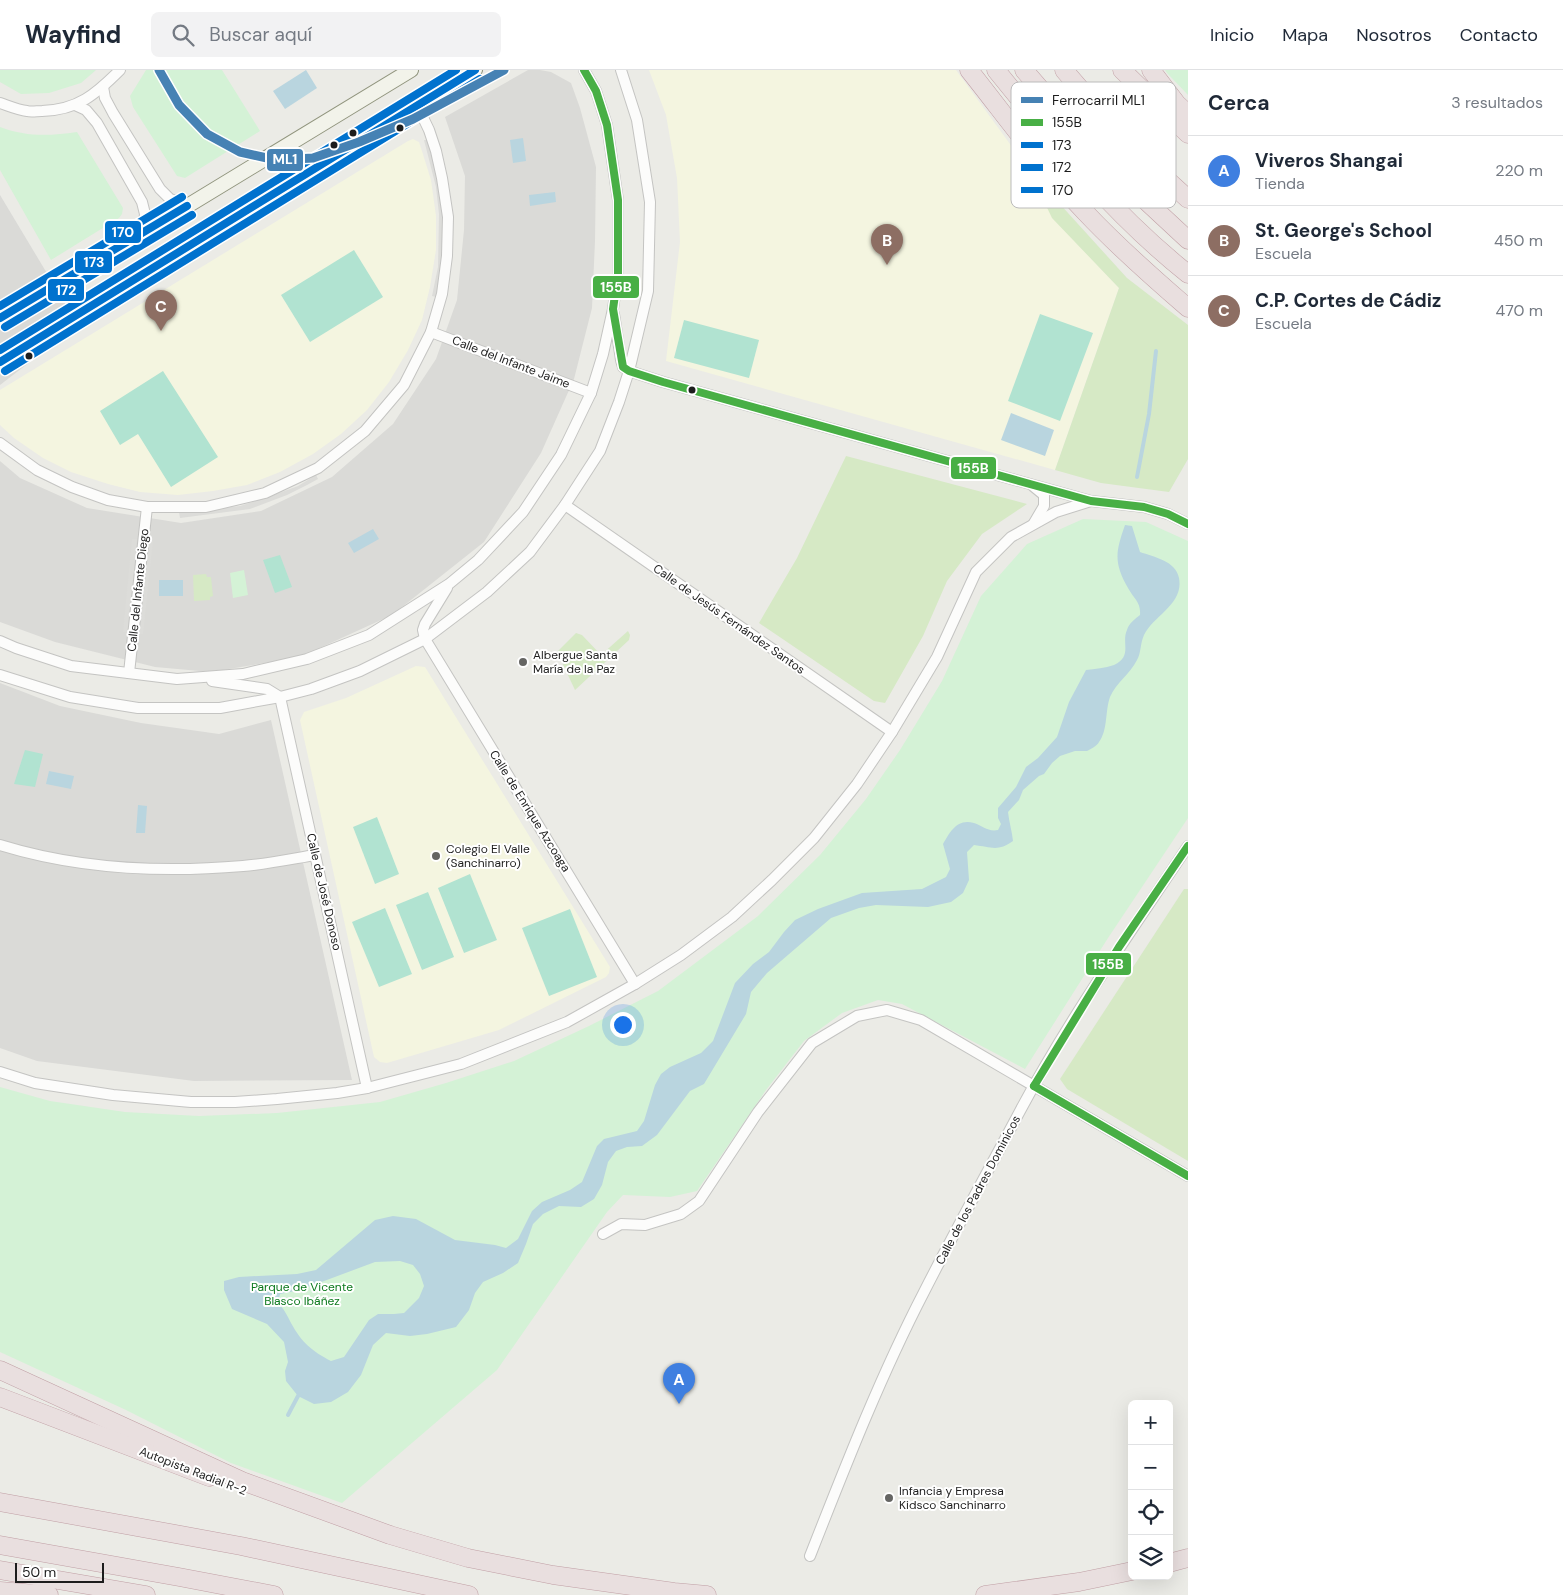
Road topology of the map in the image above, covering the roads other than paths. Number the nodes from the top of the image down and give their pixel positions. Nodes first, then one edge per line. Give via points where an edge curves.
1 (120, 70) edge
2 (411, 70) edge
3 (475, 70) edge
4 (584, 70) edge
5 (621, 70) edge
6 (970, 70) edge
7 (996, 70) edge
8 (1024, 70) edge
9 (1064, 70) edge
10 (1078, 70) edge
11 (1122, 70) edge
12 (1151, 70) edge
13 (1034, 82) edge
14 (1074, 82) edge
15 (1088, 82) edge
16 (1134, 82) edge
17 (1160, 82) edge
18 (103, 87) junction
19 (1011, 89) edge
20 (0, 103) edge
21 (1176, 103) edge
22 (75, 105) junction
23 (417, 105) junction
24 (1188, 114) edge
25 (1176, 122) edge
26 (1011, 124) edge
27 (1188, 134) edge
28 (1176, 188) edge
29 (1188, 199) edge
30 (189, 205) junction
31 (1081, 208) edge
32 (1116, 208) edge
33 (1154, 208) edge
34 (143, 233) junction
35 (1188, 240) edge
36 (1188, 274) edge
37 (613, 308) junction
38 (1188, 308) edge
39 (0, 318) edge
40 (431, 332) junction
41 (0, 362) edge
42 (630, 371) junction
43 (590, 393) junction
44 (0, 442) edge
45 (1029, 483) junction
46 (1091, 501) junction
47 (565, 505) junction
48 (147, 507) junction
49 (1034, 523) junction
50 (1188, 524) edge
51 (449, 584) junction
52 (425, 639) junction
53 (0, 641) edge
54 (129, 673) junction
55 (0, 675) edge
56 (176, 679) junction
57 (280, 697) junction
58 (892, 732) junction
59 (0, 845) edge
60 (1188, 846) edge
61 (315, 855) junction
62 (1184, 860) edge
63 (635, 984) junction
64 (0, 1072) edge
65 (1034, 1086) junction
66 (367, 1088) junction
67 (1188, 1176) edge
68 (603, 1234) dead end
69 (0, 1370) edge
70 (0, 1397) edge
71 (0, 1502) edge
72 (390, 1535) junction
73 (0, 1545) edge
74 (810, 1556) dead end
75 (1188, 1558) edge
76 (1173, 1562) edge
77 (0, 1570) edge
78 (1128, 1572) edge
79 (0, 1591) edge
80 (49, 1595) edge
81 (146, 1595) edge
82 (274, 1595) edge
83 (469, 1595) edge
84 (707, 1595) edge
85 (985, 1595) edge

1 - 18 street
2 - 30 street
3 - 23 street
4 - 37 street via 596,91 607,125 618,200 618,274
5 - 42 street via 637,120 650,202 648,290
6 - 26 highway
7 - 19 highway
8 - 13 highway
9 - 14 highway
10 - 15 highway
11 - 16 highway
12 - 17 highway
18 - 22 street
18 - 30 street via 113,113 160,189 170,199
20 - 22 street via 27,111
21 - 24 highway
22 - 34 street via 86,110 97,123 142,202 145,214
23 - 40 street via 436,152 448,217 448,256
23 - 41 street
25 - 27 highway
28 - 29 highway
30 - 34 street
31 - 38 highway
32 - 36 highway via 1162,254
33 - 35 highway
34 - 39 street
37 - 42 street via 621,360 623,367
37 - 43 street
40 - 43 street, Calle del Infante Jaime
40 - 48 street via 404,385 366,431 318,468 264,494 206,506
42 - 45 street
42 - 47 street via 600,451
43 - 51 street via 561,455 523,512 478,560
44 - 48 street via 37,470 72,487 108,500
45 - 46 street
45 - 49 street via 1044,495 1044,506
46 - 49 street
46 - 50 street via 1144,507
47 - 52 street via 530,552 487,592
47 - 58 street, Calle de Jesús Fernández Santos
48 - 54 street, Calle del Infante Diego
49 - 58 street via 1011,537 976,572 937,657
51 - 52 street via 425,624
51 - 56 street via 369,635 307,659 243,674
52 - 57 street via 360,671
52 - 63 street, Calle de Enrique Azcoaga
53 - 54 street via 71,666
54 - 56 street
55 - 57 street via 70,697 138,708 220,708
56 - 57 street via 268,689
57 - 61 street, Calle de José Donoso
58 - 63 street via 858,784 772,880 732,917
59 - 61 street via 79,862 152,869 245,866
60 - 62 street, Calle de los Padres Dominicos
61 - 66 street, Calle de José Donoso
62 - 65 street, Calle de los Padres Dominicos via 1120,947
63 - 66 street via 567,1022 520,1042 461,1064
64 - 66 street via 35,1083 191,1102 277,1099
65 - 67 street
65 - 68 street via 921,1020 887,1010 857,1016 812,1043 758,1112 699,1201 681,1214 645,1225 620,1224
65 - 74 street, Calle de los Padres Dominicos via 923,1292 870,1408
69 - 72 highway via 242,1480
70 - 72 highway, Autopista Radial R-2 via 322,1522
71 - 83 highway via 232,1544
72 - 84 highway via 468,1558 553,1575
73 - 82 highway
75 - 76 highway
77 - 81 highway
78 - 85 highway
79 - 80 highway

